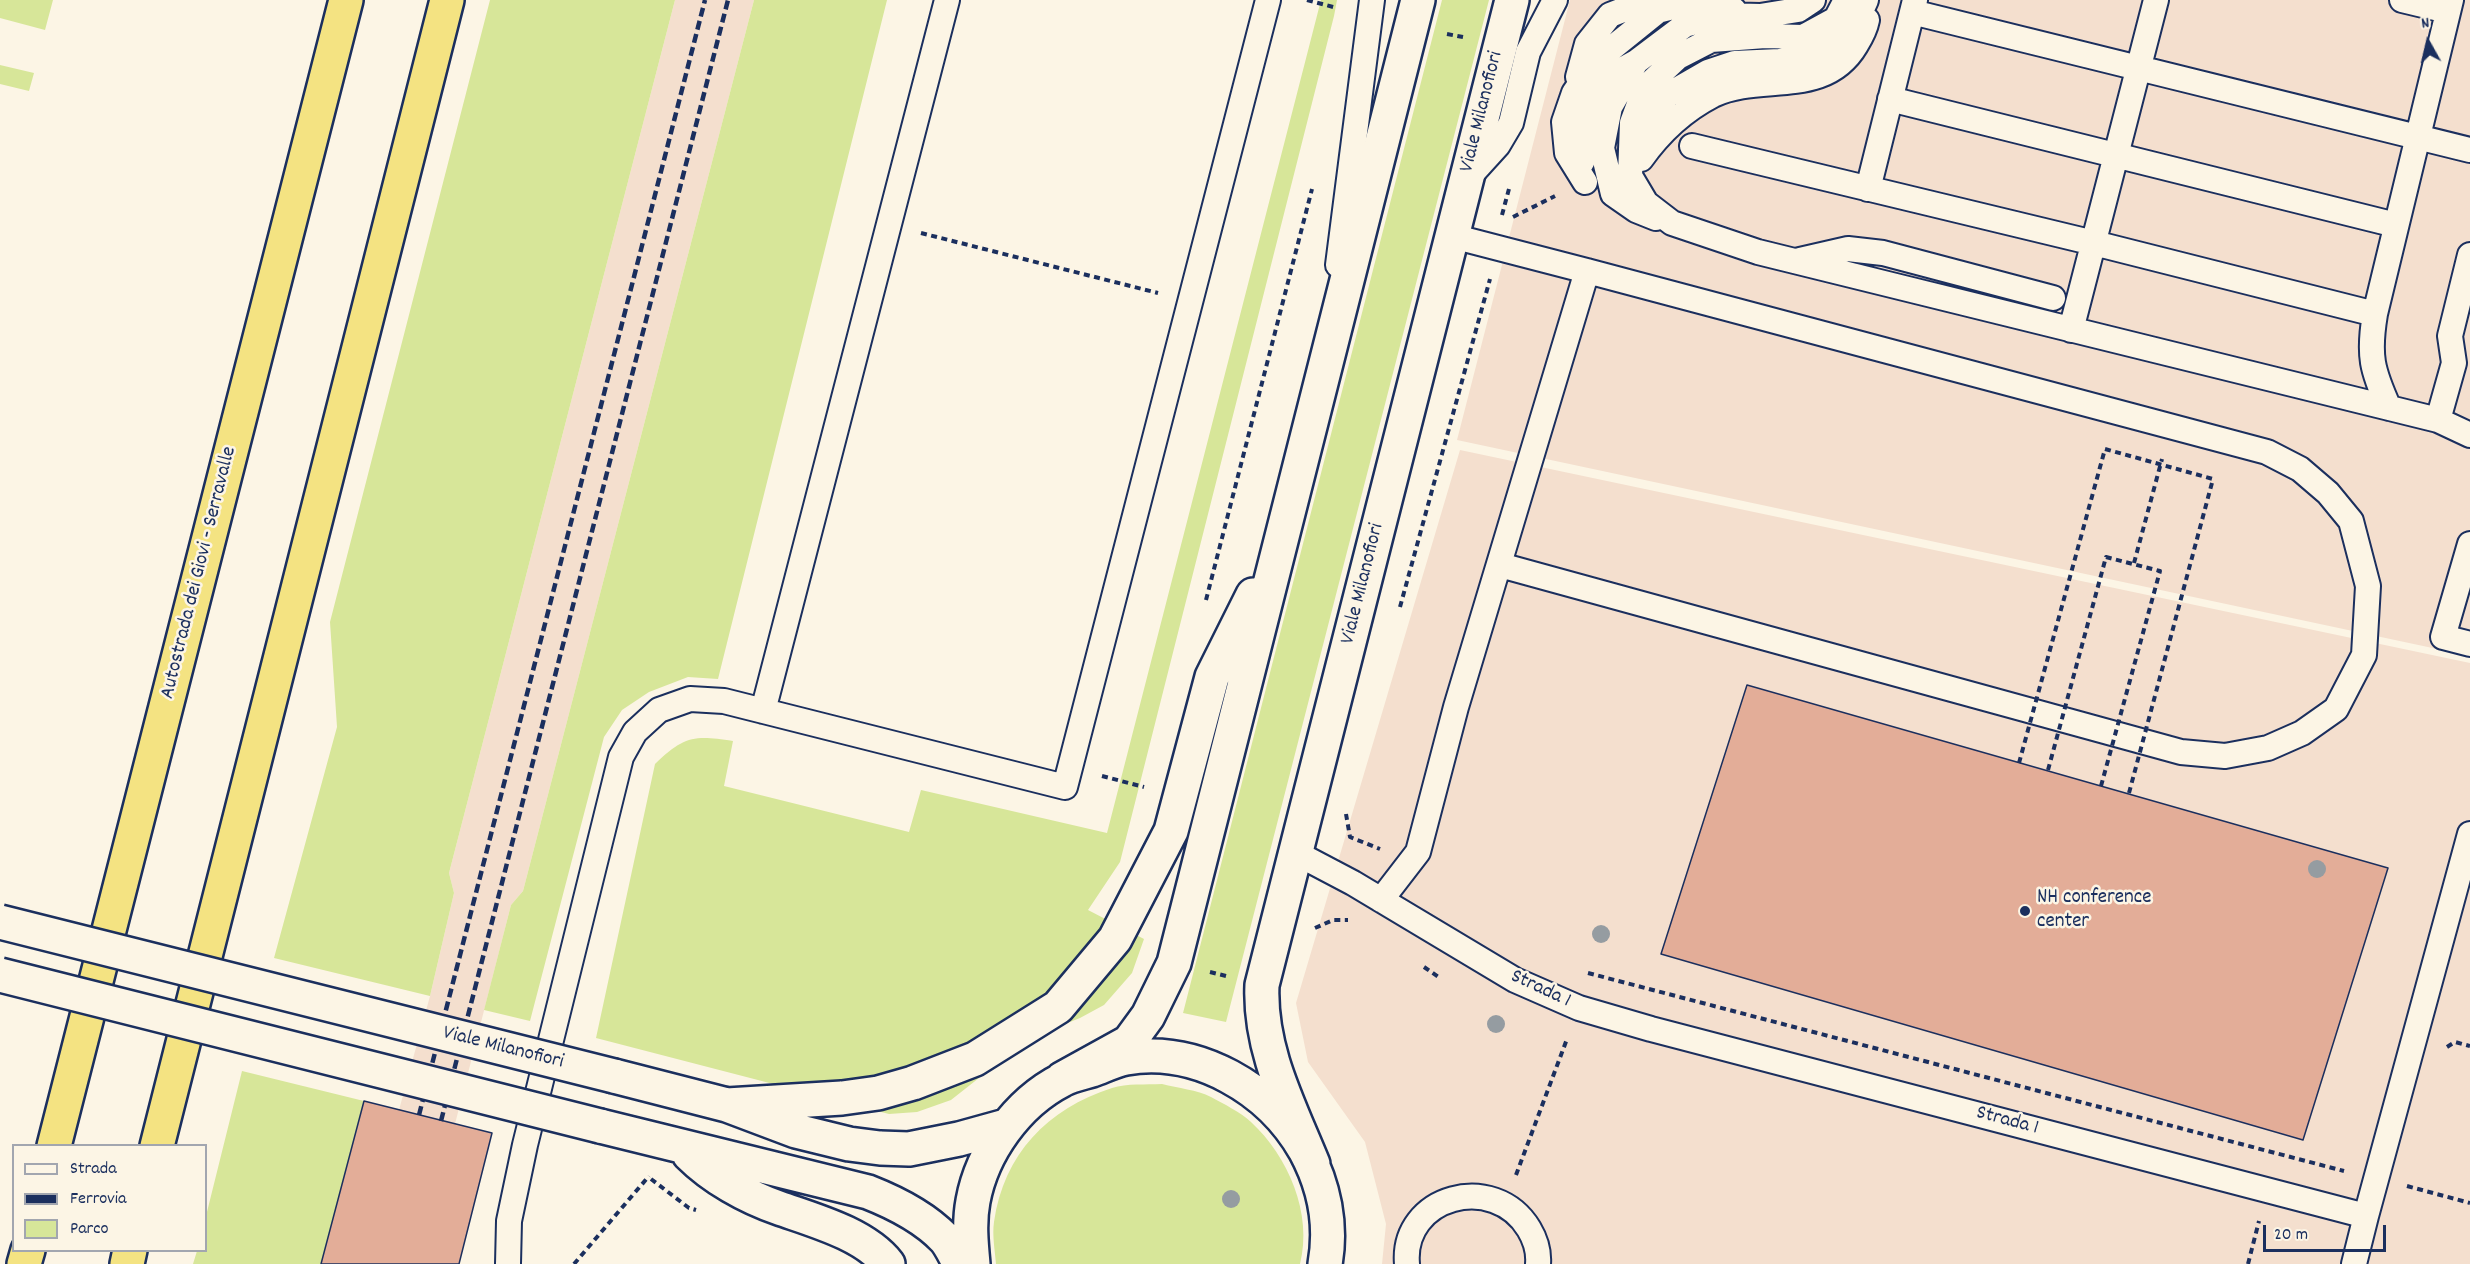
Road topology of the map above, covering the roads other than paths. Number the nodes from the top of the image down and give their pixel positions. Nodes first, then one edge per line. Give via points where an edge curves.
1 (346, 0) edge
2 (447, 0) edge
3 (946, 0) edge
4 (1268, 0) edge
5 (1372, 0) edge
6 (1418, 0) edge
7 (1512, 0) edge
8 (1555, 0) edge
9 (1648, 0) edge
10 (1813, 0) edge
11 (1846, 0) edge
12 (1868, 0) edge
13 (2156, 0) edge
14 (2402, 0) edge
15 (1692, 1) edge
16 (1913, 6) edge
17 (2450, 6) edge
18 (1760, 16) junction
19 (1636, 62) junction
20 (2139, 67) junction
21 (1574, 93) junction
22 (1890, 99) junction
23 (2418, 136) junction
24 (1692, 146) dead end
25 (2470, 150) edge
26 (2116, 155) junction
27 (1630, 176) junction
28 (1466, 179) junction
29 (1586, 182) junction
30 (1868, 189) junction
31 (1636, 210) junction
32 (1672, 223) junction
33 (2396, 225) junction
34 (1452, 236) junction
35 (2094, 243) junction
36 (2470, 255) edge
37 (1795, 261) junction
38 (1587, 271) junction
39 (2053, 298) dead end
40 (2375, 314) junction
41 (2071, 330) junction
42 (1324, 373) junction
43 (2389, 408) junction
44 (2438, 420) junction
45 (2470, 435) edge
46 (1282, 538) junction
47 (2470, 547) edge
48 (1500, 565) junction
49 (2470, 644) edge
50 (763, 711) junction
51 (2470, 834) edge
52 (1296, 853) junction
53 (1381, 900) junction
54 (0, 922) edge
55 (0, 975) edge
56 (1062, 1080) junction
57 (727, 1105) junction
58 (1006, 1126) junction
59 (55, 1144) edge
60 (158, 1144) edge
61 (681, 1147) junction
62 (1313, 1164) junction
63 (2366, 1216) junction
64 (508, 1264) edge
65 (888, 1264) edge
66 (960, 1264) edge
67 (973, 1264) edge
68 (1325, 1264) edge
69 (1407, 1264) edge
70 (1538, 1264) edge
71 (2354, 1264) edge

1 - 59 highway, Autostrada dei Giovi - Serravalle
2 - 60 highway
3 - 50 lane
4 - 50 lane via 1067,777
5 - 42 lane
6 - 42 main road
7 - 28 main road, Viale Milanofiori
8 - 28 lane via 1528,52 1511,123 1498,145
9 - 21 lane via 1610,15 1587,44
10 - 18 lane via 1798,10
11 - 27 lane via 1836,19 1803,37 1711,40 1678,57 1645,87 1632,123
12 - 27 lane via 1866,30 1849,57 1819,78 1745,85 1714,95 1667,126
13 - 20 lane
14 - 17 lane
15 - 18 lane
15 - 21 lane via 1658,11 1596,61
16 - 20 lane
16 - 22 lane
17 - 23 lane
18 - 19 lane via 1719,15 1686,25
19 - 29 lane via 1607,78 1589,97 1579,144
19 - 31 lane via 1610,107 1602,148 1613,194
20 - 23 lane
20 - 26 lane
21 - 29 lane via 1564,122 1567,153
22 - 26 lane
22 - 30 lane
23 - 25 lane
23 - 33 lane
24 - 30 lane
26 - 33 lane
26 - 35 lane
27 - 32 lane via 1646,203
28 - 34 main road, Viale Milanofiori
29 - 31 lane via 1605,200
30 - 35 lane
31 - 32 lane
32 - 37 lane
33 - 40 lane
34 - 38 lane
34 - 52 main road, Viale Milanofiori
35 - 40 lane
35 - 41 lane
36 - 44 lane via 2450,336 2454,363
37 - 39 lane via 1848,249 1883,253
37 - 41 lane
38 - 48 lane
38 - 48 lane via 2267,452 2300,469 2328,493 2351,521 2368,586 2364,655 2337,709 2302,733 2268,748 2225,756 2181,752
40 - 43 lane via 2370,345 2374,374
41 - 43 lane
42 - 46 main road
43 - 44 lane
44 - 45 lane
46 - 56 main road via 1174,963 1148,1017 1129,1042
46 - 57 main road via 1212,677 1171,831 1115,939 1058,1007 975,1059 913,1083 842,1098
47 - 49 lane via 2443,637
48 - 53 lane via 1456,707 1418,852
50 - 64 lane via 724,701 690,699 659,710 634,732 621,757 508,1221
51 - 63 lane
52 - 53 lane, Strada 1
52 - 62 main road, Viale Milanofiori via 1262,985 1261,1005 1264,1036 1273,1064
53 - 63 lane, Strada 1 via 1515,980 1580,1008
54 - 57 main road, Viale Milanofiori, bridge
55 - 61 main road, bridge
56 - 58 main road via 1030,1102
56 - 62 main road via 1126,1058 1153,1057 1204,1065 1236,1079 1260,1096 1296,1134
57 - 58 main road, Viale Milanofiori via 796,1131 880,1148 909,1149
58 - 67 main road via 985,1163 973,1201 969,1233
61 - 65 main road via 738,1189 777,1208 829,1224
61 - 66 main road via 868,1192 893,1202 946,1240
62 - 68 main road via 1326,1212
63 - 71 lane
69 - 70 lane via 1411,1234 1424,1216 1442,1203 1462,1196 1485,1196 1505,1204 1522,1218 1534,1237

